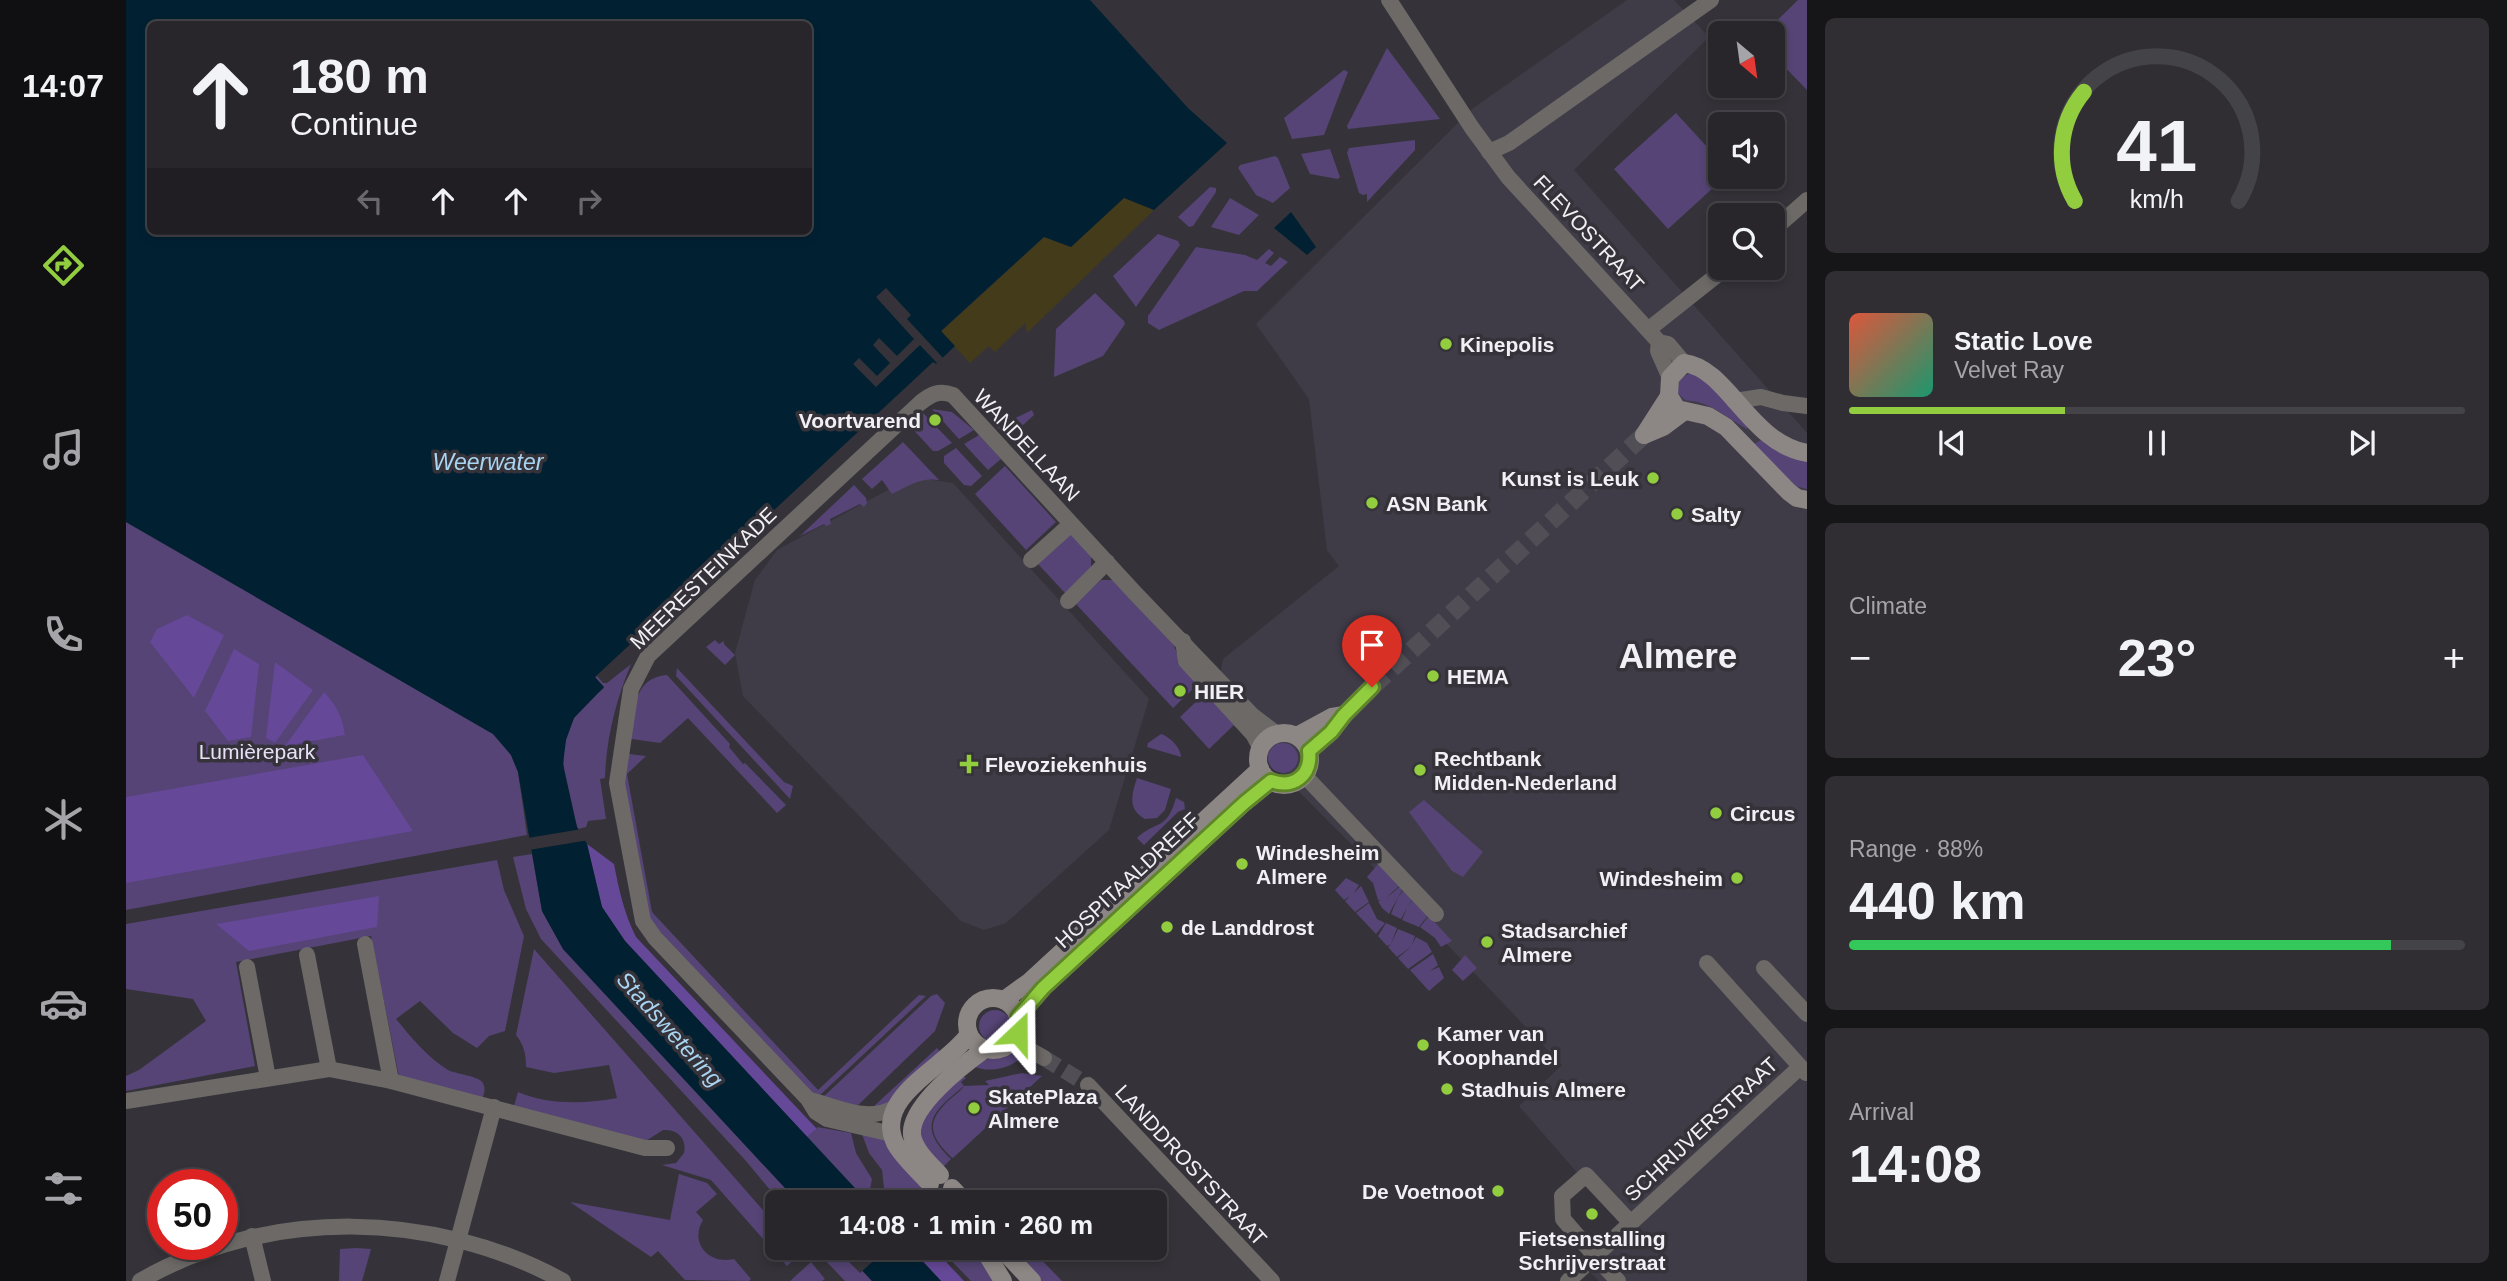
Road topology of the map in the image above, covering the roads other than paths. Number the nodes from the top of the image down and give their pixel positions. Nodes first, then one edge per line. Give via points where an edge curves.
1 (1389, 0) edge
2 (1711, 0) edge
3 (1688, 7) edge
4 (1489, 152) junction
5 (1807, 200) edge
6 (1785, 219) edge
7 (1713, 280) edge
8 (1654, 335) junction
9 (1684, 363) junction
10 (1670, 387) junction
11 (953, 395) joint
12 (1734, 401) junction
13 (1807, 406) edge
14 (1683, 411) junction
15 (1807, 453) edge
16 (1807, 500) edge
17 (1071, 524) junction
18 (1031, 560) dead end
19 (1107, 562) junction
20 (1068, 601) dead end
21 (1183, 641) junction
22 (1372, 687) tunnel mouth
23 (1344, 715) junction
24 (1277, 734) junction
25 (1297, 736) junction
26 (1260, 747) junction
27 (1309, 751) junction
28 (1265, 775) junction
29 (1304, 775) junction
30 (1436, 914) dead end
31 (365, 944) dead end
32 (307, 955) dead end
33 (1707, 963) dead end
34 (247, 967) dead end
35 (1765, 968) dead end
36 (1004, 1000) junction
37 (1807, 1014) edge
38 (1018, 1017) junction
39 (969, 1034) junction
40 (1014, 1041) junction
41 (985, 1049) junction
42 (1044, 1058) tunnel mouth
43 (329, 1069) junction
44 (1804, 1070) edge
45 (268, 1078) junction
46 (391, 1081) junction
47 (1088, 1085) tunnel mouth
48 (808, 1099) junction
49 (126, 1101) edge
50 (494, 1107) junction
51 (894, 1108) junction
52 (892, 1134) junction
53 (667, 1148) dead end
54 (943, 1189) edge
55 (1630, 1222) junction
56 (252, 1236) junction
57 (457, 1240) junction
58 (1595, 1256) junction
59 (990, 1260) edge
60 (1012, 1260) edge
61 (1268, 1278) edge
62 (141, 1281) edge
63 (263, 1281) edge
64 (447, 1281) edge
65 (563, 1281) edge
66 (1003, 1281) edge
67 (1032, 1281) edge
68 (1569, 1281) edge
69 (1618, 1281) edge

1 - 4 street, FLEVOSTRAAT
2 - 3 street
3 - 4 street via 1510,144
4 - 8 street, FLEVOSTRAAT
5 - 6 street
7 - 8 street
8 - 9 street, FLEVOSTRAAT
8 - 10 street, FLEVOSTRAAT
9 - 10 main road
9 - 12 main road via 1700,367
10 - 14 main road via 1677,409
10 - 14 main road via 1644,435
11 - 17 street, WANDELLAAN
11 - 48 street, MEERESTEINKADE via 938,392 920,403 648,656 631,689 617,783 643,921
12 - 13 street via 1761,397
12 - 15 main road via 1778,443
14 - 16 main road via 1708,416 1726,426 1789,492
17 - 18 street, WANDELLAAN
17 - 19 street, WANDELLAAN
19 - 20 street
19 - 21 street, WANDELLAAN
21 - 24 street, WANDELLAAN via 1252,715
21 - 26 street, WANDELLAAN via 1186,661
22 - 23 main road
23 - 25 main road
23 - 27 main road
24 - 25 main road
24 - 26 main road
25 - 27 main road
26 - 28 main road via 1258,756
27 - 29 main road
28 - 29 main road via 1288,784
28 - 36 main road, HOSPITAALDREEF
28 - 38 main road, HOSPITAALDREEF via 1244,803 1043,988
29 - 30 street via 1428,895
31 - 46 street
32 - 43 street
33 - 44 street
34 - 45 street
35 - 37 street
36 - 38 main road
36 - 39 main road via 989,999 974,1007 968,1017
38 - 40 main road
39 - 41 main road
39 - 51 main road
40 - 41 main road via 1000,1049
40 - 42 street
41 - 54 main road via 960,1068 917,1112 913,1122 914,1143
43 - 45 street
43 - 46 street
44 - 55 street, SCHRIJVERSTRAAT
45 - 49 street
46 - 50 street
47 - 61 street, LANDDROSTSTRAAT
48 - 51 street, MEERESTEINKADE via 864,1114 877,1115
48 - 52 street, MEERESTEINKADE via 827,1119
50 - 53 street via 645,1148
50 - 57 street
51 - 52 main road
52 - 54 main road via 900,1150
55 - 58 street, SCHRIJVERSTRAAT
55 - 58 street, SCHRIJVERSTRAAT via 1586,1175 1562,1196 1563,1219
56 - 57 street via 338,1226
56 - 62 street via 170,1264
56 - 63 street
57 - 64 street
57 - 65 street via 525,1262
58 - 68 street, SCHRIJVERSTRAAT
58 - 69 street
59 - 66 main road
60 - 67 main road

